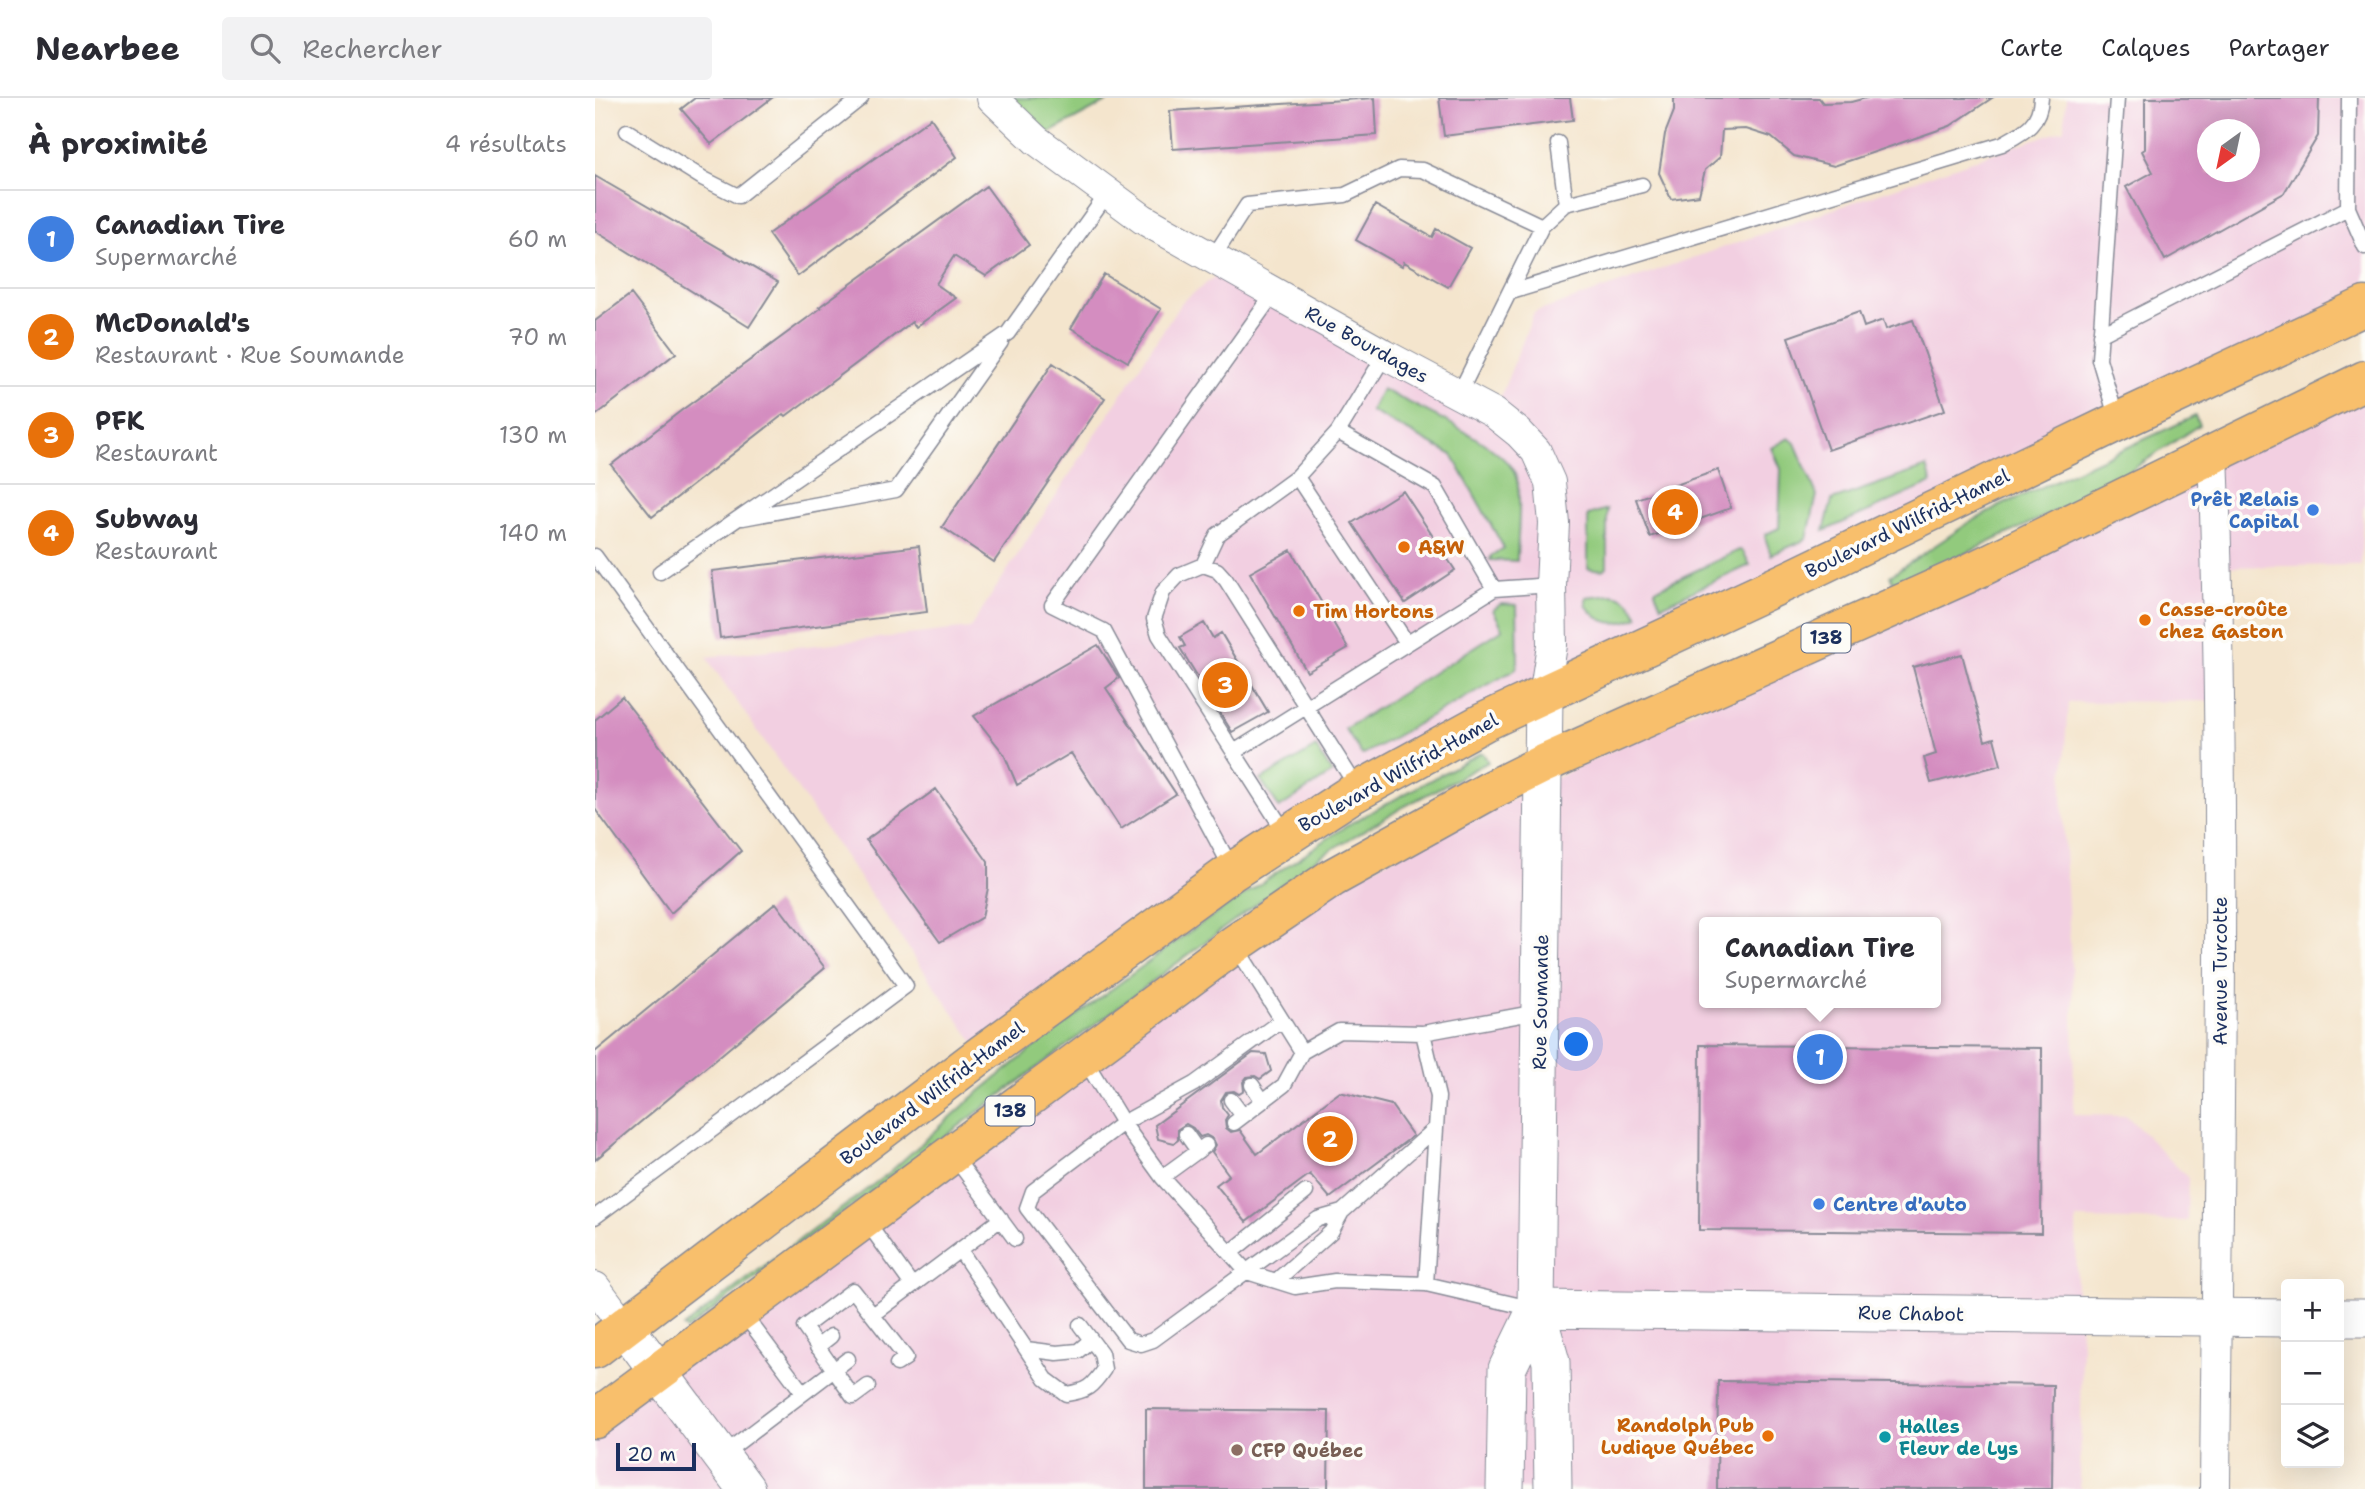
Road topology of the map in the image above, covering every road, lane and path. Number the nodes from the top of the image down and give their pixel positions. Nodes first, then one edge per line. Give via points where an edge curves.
1 (861, 98) edge
2 (992, 98) edge
3 (2041, 98) edge
4 (2117, 98) edge
5 (2349, 98) edge
6 (627, 131) dead end
7 (1557, 143) dead end
8 (1642, 185) dead end
9 (1107, 194) junction
10 (1566, 204) junction
11 (2348, 208) junction
12 (1542, 226) junction
13 (2365, 247) edge
14 (1212, 259) junction
15 (1510, 292) junction
16 (1274, 293) junction
17 (2365, 306) edge
18 (1008, 332) junction
19 (2100, 335) junction
20 (1385, 355) junction
21 (2365, 380) edge
22 (1459, 394) junction
23 (2117, 422) junction
24 (1338, 432) junction
25 (2213, 453) junction
26 (1297, 477) junction
27 (736, 520) junction
28 (595, 556) edge
29 (1202, 565) junction
30 (660, 572) dead end
31 (1551, 585) junction
32 (1494, 589) junction
33 (1407, 643) junction
34 (1544, 696) junction
35 (1305, 707) junction
36 (1234, 752) junction
37 (1541, 765) junction
38 (1359, 790) junction
39 (1286, 835) junction
40 (1233, 870) junction
41 (1235, 944) junction
42 (1538, 1012) junction
43 (1282, 1020) junction
44 (1423, 1033) junction
45 (1302, 1052) junction
46 (1083, 1057) junction
47 (1252, 1085) dead end
48 (1231, 1100) dead end
49 (1263, 1101) junction
50 (1123, 1123) junction
51 (1436, 1128) junction
52 (1185, 1134) dead end
53 (952, 1154) junction
54 (1162, 1177) junction
55 (1306, 1192) dead end
56 (1342, 1212) junction
57 (595, 1217) edge
58 (865, 1219) junction
59 (1000, 1219) junction
60 (1015, 1239) dead end
61 (960, 1250) junction
62 (1230, 1253) junction
63 (1247, 1272) junction
64 (1276, 1281) junction
65 (1426, 1284) junction
66 (912, 1285) junction
67 (595, 1286) edge
68 (1536, 1309) junction
69 (741, 1311) junction
70 (867, 1313) junction
71 (2216, 1318) junction
72 (2281, 1318) edge
73 (2344, 1318) edge
74 (2365, 1318) edge
75 (1080, 1325) dead end
76 (831, 1336) dead end
77 (610, 1338) edge
78 (1091, 1340) junction
79 (817, 1347) junction
80 (1026, 1349) junction
81 (848, 1359) dead end
82 (898, 1364) dead end
83 (834, 1370) junction
84 (658, 1372) junction
85 (868, 1386) dead end
86 (803, 1393) junction
87 (595, 1419) edge
88 (721, 1455) junction
89 (746, 1489) edge
90 (1505, 1489) edge
91 (1553, 1489) edge
92 (2215, 1489) edge

1 - 6 lane via 738,195
2 - 9 street, Rue Bourdages via 1036,140
3 - 15 lane via 2041,112 2027,131 2002,144
4 - 19 lane
5 - 11 lane
7 - 10 lane
8 - 10 lane
9 - 14 street, Rue Bourdages
9 - 18 lane
10 - 12 lane
11 - 13 lane
11 - 19 lane
12 - 14 lane via 1423,170 1399,169 1345,195 1247,205
12 - 15 lane
14 - 16 street, Rue Bourdages
15 - 22 lane
16 - 20 street, Rue Bourdages
16 - 40 lane via 1052,605 1104,631
17 - 23 main road, Boulevard Wilfrid-Hamel
18 - 27 lane
18 - 27 lane via 896,490
19 - 23 lane via 2099,359
20 - 22 street, Rue Bourdages
20 - 24 lane
21 - 25 main road, 138
22 - 31 street, Rue Bourdages via 1494,413 1536,451 1550,482 1554,523
23 - 34 main road, Boulevard Wilfrid-Hamel
24 - 26 lane
24 - 32 lane via 1435,487
25 - 37 main road, 138 via 1965,575
25 - 71 street, Avenue Turcotte via 2221,919
26 - 29 lane via 1217,535
26 - 33 lane
27 - 30 lane
28 - 57 lane via 906,986
29 - 35 lane via 1217,570 1226,580
29 - 36 lane via 1179,575 1163,592 1154,619 1159,635
31 - 32 lane
31 - 34 street, Rue Bourdages via 1552,645
32 - 33 lane
33 - 35 lane
34 - 37 street, Rue Soumande
34 - 38 main road, Boulevard Wilfrid-Hamel via 1484,722
35 - 36 lane
35 - 38 lane
36 - 39 lane
37 - 41 main road, 138 via 1332,878
37 - 42 street, Rue Soumande
38 - 39 main road, Boulevard Wilfrid-Hamel
39 - 40 main road, Boulevard Wilfrid-Hamel
40 - 77 main road, Boulevard Wilfrid-Hamel via 982,1054
41 - 43 lane
41 - 46 main road, 138
42 - 44 lane
42 - 68 street, Rue Soumande
43 - 45 lane
43 - 50 lane via 1168,1108
44 - 45 lane via 1339,1031
44 - 51 lane via 1438,1097
45 - 49 lane via 1283,1085
46 - 50 lane
46 - 53 main road, 138
47 - 49 lane
48 - 49 lane via 1238,1119
50 - 54 lane
50 - 63 lane via 1033,1191 1027,1208 1128,1340 1140,1344 1153,1340
51 - 56 lane
51 - 65 lane
52 - 54 lane via 1202,1148
53 - 58 main road, 138
53 - 59 lane
54 - 62 lane
55 - 62 lane
56 - 63 lane via 1318,1219
56 - 64 lane via 1331,1232
58 - 66 lane
58 - 69 main road, 138
59 - 60 lane
59 - 61 lane
61 - 66 lane
61 - 80 lane
62 - 63 lane
63 - 64 lane
64 - 65 lane via 1296,1287 1335,1281
65 - 68 lane
66 - 70 lane
67 - 77 street
68 - 71 street, Rue Chabot
68 - 90 street, Rue Soumande via 1507,1369
68 - 91 street, Rue Soumande via 1551,1362
69 - 84 main road, 138
69 - 86 lane
70 - 79 lane via 853,1290 804,1326
70 - 82 lane via 881,1335 906,1358
71 - 72 street, Rue Chabot
71 - 92 street, Avenue Turcotte
73 - 74 street
75 - 78 lane
76 - 79 lane
77 - 84 street
78 - 80 lane via 1078,1351
78 - 80 lane via 1101,1353 1104,1369 1093,1385 1081,1392 1066,1394 1046,1379
79 - 83 lane
81 - 83 lane
83 - 85 lane via 853,1397
83 - 86 lane
84 - 87 main road, 138
84 - 88 street
86 - 88 lane
88 - 89 street

